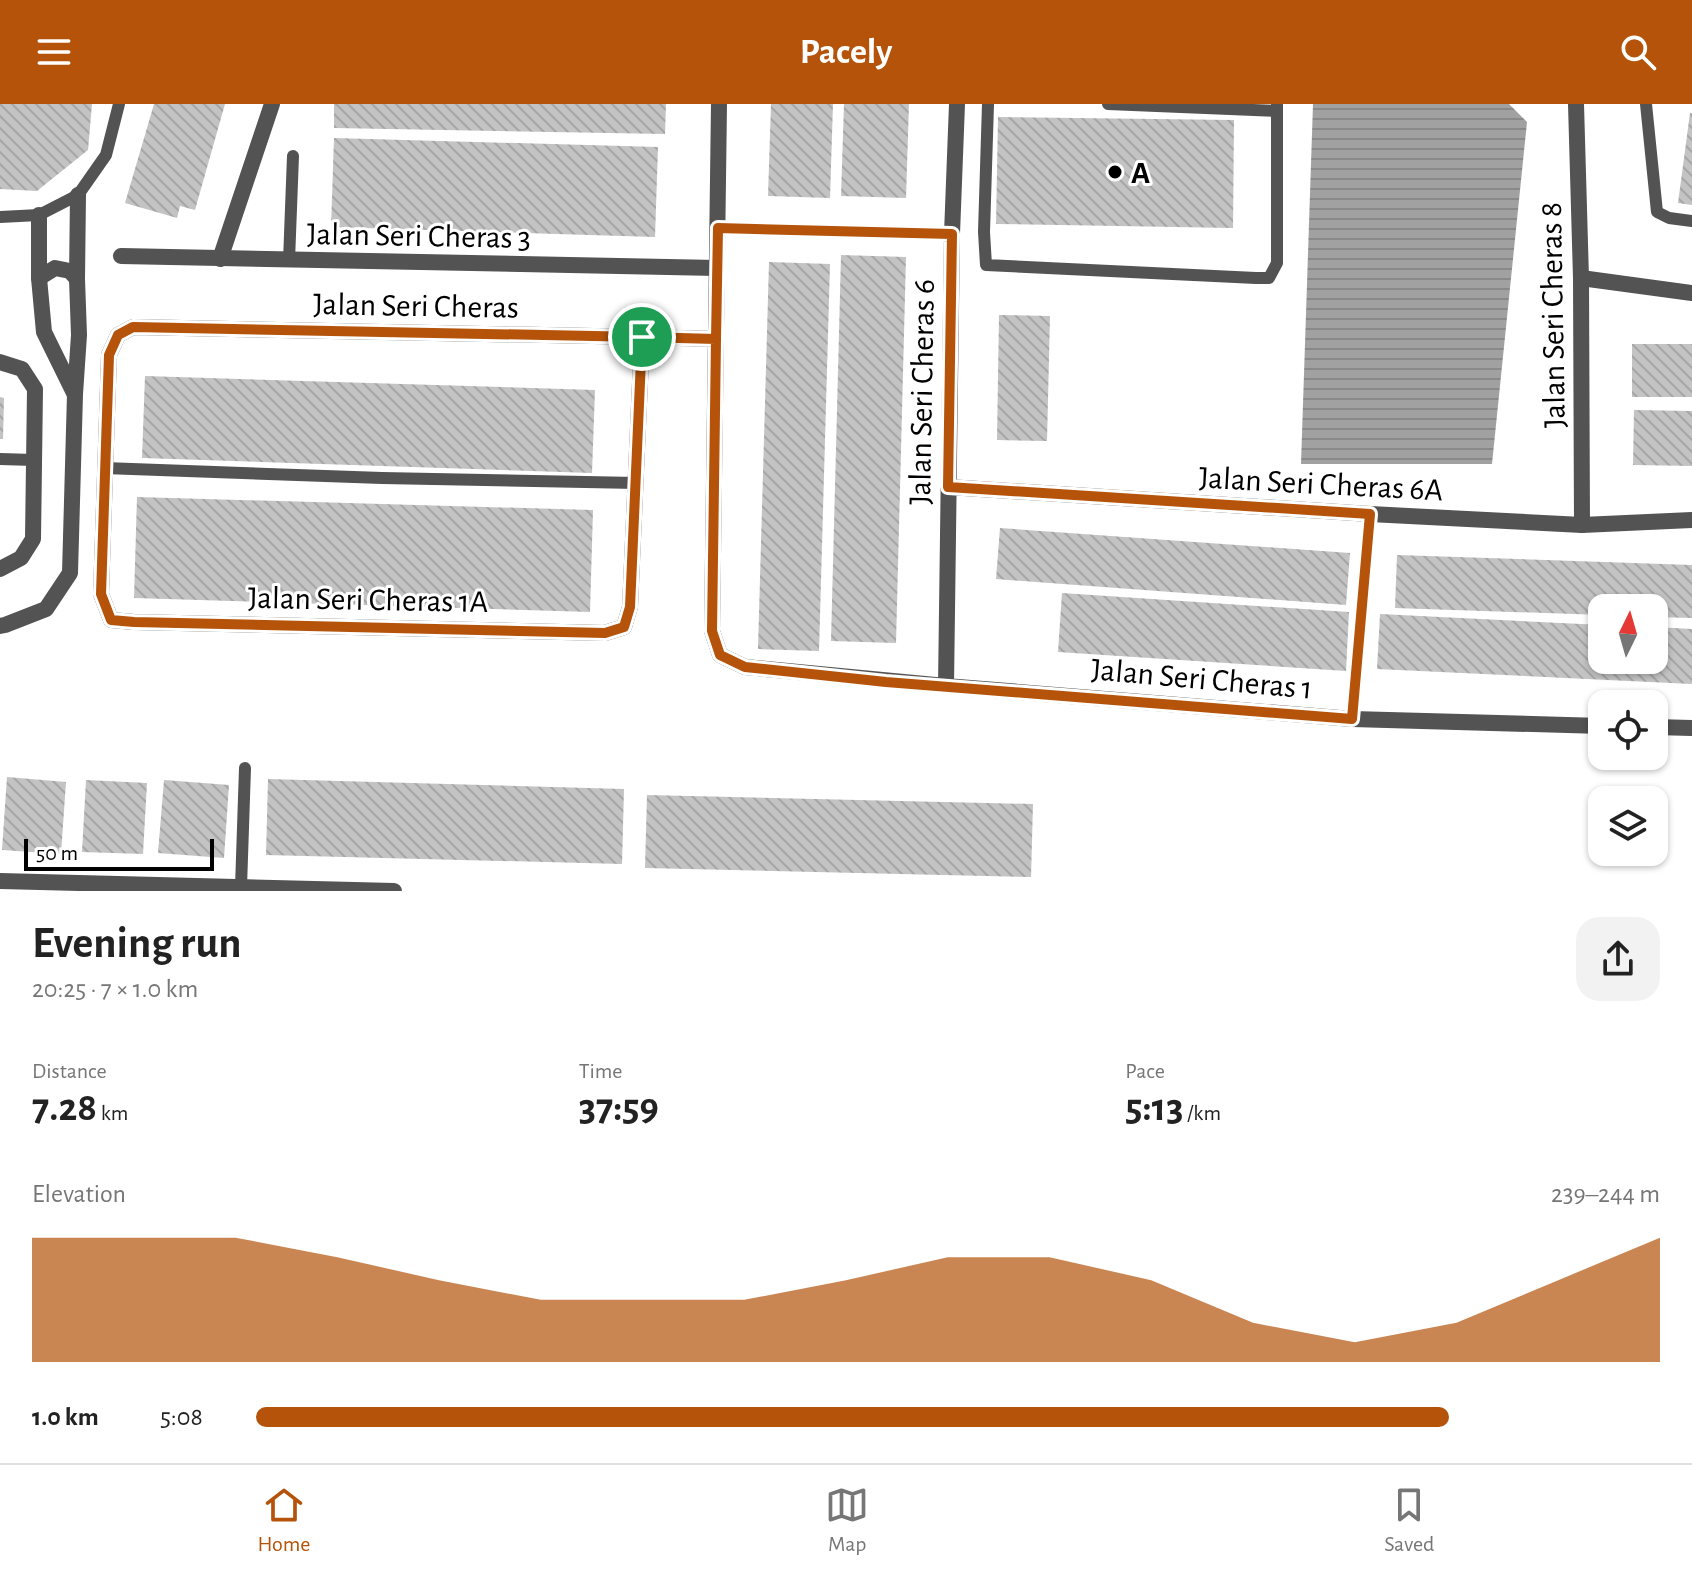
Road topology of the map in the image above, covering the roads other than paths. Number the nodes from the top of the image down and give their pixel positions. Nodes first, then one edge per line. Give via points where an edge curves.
1 (119, 104) edge
2 (272, 104) edge
3 (719, 104) edge
4 (957, 104) edge
5 (988, 104) edge
6 (1108, 104) edge
7 (1576, 104) edge
8 (1646, 104) edge
9 (1277, 108) edge
10 (293, 156) dead end
11 (78, 195) junction
12 (39, 215) junction
13 (0, 217) edge
14 (1692, 221) edge
15 (718, 228) junction
16 (952, 234) junction
17 (121, 256) dead end
18 (220, 259) junction
19 (289, 261) junction
20 (717, 268) junction
21 (39, 278) junction
22 (1581, 278) junction
23 (77, 279) junction
24 (1692, 293) edge
25 (642, 337) junction
26 (716, 339) junction
27 (0, 362) edge
28 (75, 394) junction
29 (0, 459) edge
30 (34, 460) junction
31 (104, 468) junction
32 (637, 483) junction
33 (948, 487) junction
34 (1370, 514) junction
35 (1692, 520) edge
36 (1582, 525) junction
37 (0, 569) edge
38 (0, 626) edge
39 (946, 686) junction
40 (1352, 719) junction
41 (1588, 726) edge
42 (1668, 727) edge
43 (1692, 728) edge
44 (245, 768) dead end
45 (0, 881) edge
46 (241, 887) junction
47 (219, 888) edge
48 (394, 891) edge

1 - 11 lane via 106,155
2 - 18 street
3 - 15 street
4 - 16 street, Jalan Seri Cheras 6
5 - 9 lane via 986,265 1256,278 1269,278 1277,263
6 - 9 lane
7 - 22 street, Jalan Seri Cheras 8
8 - 14 lane via 1657,212
10 - 19 lane
11 - 12 lane
11 - 23 street
12 - 13 lane
12 - 21 street
15 - 16 lane
15 - 20 street
16 - 33 street, Jalan Seri Cheras 6
17 - 18 street, Jalan Seri Cheras 3
18 - 19 street, Jalan Seri Cheras 3
19 - 20 street, Jalan Seri Cheras 3
20 - 26 street
21 - 23 street via 55,268 70,271
21 - 28 street via 44,332
22 - 24 street
22 - 36 street, Jalan Seri Cheras 8
23 - 28 street
25 - 26 street, Jalan Seri Cheras
25 - 31 street, Jalan Seri Cheras via 133,327 118,335 109,355
25 - 32 street
26 - 39 street via 712,631 720,655 745,667
27 - 30 street via 22,369 35,389
28 - 38 street via 70,573 46,609
29 - 30 lane
30 - 37 street via 33,539 21,558
31 - 32 lane
31 - 32 street, Jalan Seri Cheras 1A via 101,594 111,620 134,622 605,633 624,627 630,607
33 - 34 street, Jalan Seri Cheras 6A
33 - 39 street, Jalan Seri Cheras 6
34 - 36 street, Jalan Seri Cheras 6A
34 - 40 lane
35 - 36 street, Jalan Seri Cheras 6A
39 - 40 street, Jalan Seri Cheras 1
40 - 41 street, Jalan Seri Cheras 1
42 - 43 street
44 - 46 lane
45 - 47 street
46 - 47 street
46 - 48 street

